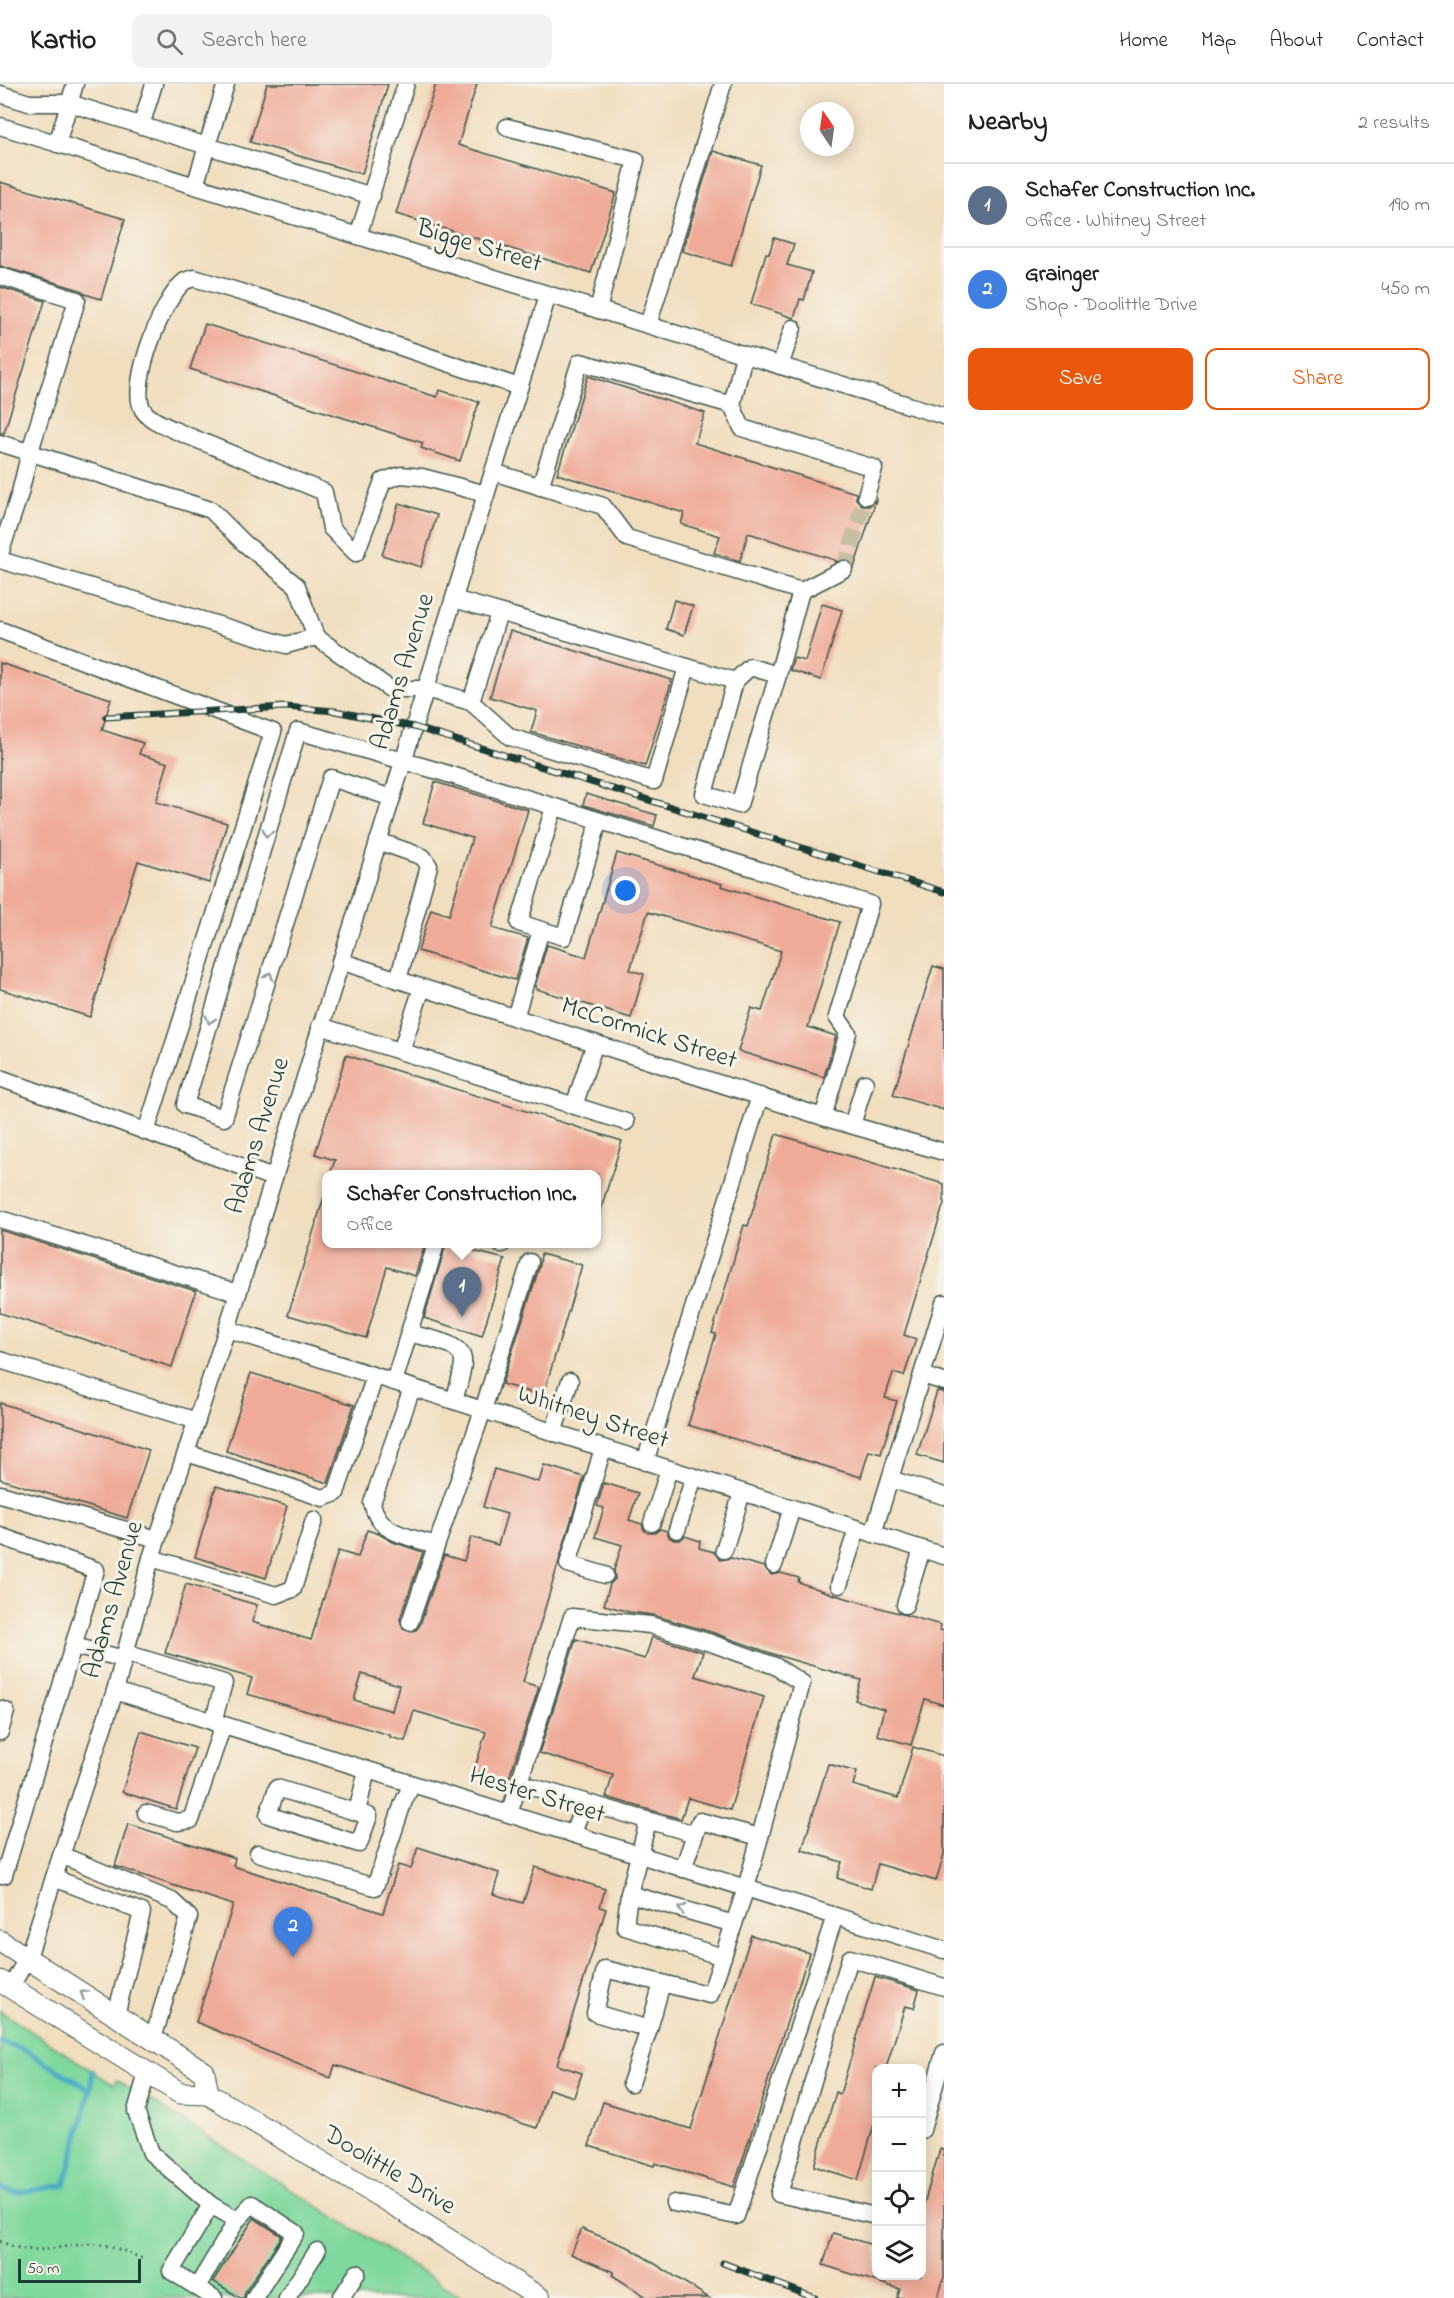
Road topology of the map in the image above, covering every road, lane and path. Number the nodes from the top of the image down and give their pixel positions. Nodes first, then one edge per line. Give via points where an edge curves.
1 (75, 84) edge
2 (154, 84) edge
3 (226, 84) edge
4 (406, 84) edge
5 (723, 84) edge
6 (0, 94) edge
7 (69, 103) junction
8 (0, 126) edge
9 (141, 126) junction
10 (507, 127) dead end
11 (57, 144) junction
12 (207, 146) junction
13 (195, 186) junction
14 (372, 195) junction
15 (358, 236) junction
16 (0, 276) edge
17 (548, 295) junction
18 (598, 310) junction
19 (648, 325) junction
20 (793, 328) dead end
21 (744, 355) junction
22 (780, 366) junction
23 (519, 387) junction
24 (732, 405) junction
25 (944, 416) edge
26 (0, 443) edge
27 (30, 451) junction
28 (493, 472) junction
29 (540, 487) junction
30 (486, 494) junction
31 (866, 495) tunnel mouth
32 (0, 554) edge
33 (0, 560) edge
34 (844, 569) dead end
35 (801, 591) junction
36 (453, 599) junction
37 (499, 613) junction
38 (0, 630) edge
39 (316, 637) junction
40 (687, 668) junction
41 (778, 675) junction
42 (735, 681) junction
43 (426, 688) junction
44 (471, 702) junction
45 (403, 761) junction
46 (392, 798) junction
47 (554, 807) junction
48 (598, 821) junction
49 (378, 841) junction
50 (541, 930) junction
51 (340, 961) junction
52 (398, 980) junction
53 (423, 987) junction
54 (515, 1018) junction
55 (320, 1026) junction
56 (595, 1043) junction
57 (401, 1051) junction
58 (0, 1078) edge
59 (865, 1083) dead end
60 (760, 1096) junction
61 (574, 1106) junction
62 (822, 1117) junction
63 (626, 1122) dead end
64 (852, 1125) junction
65 (146, 1132) junction
66 (944, 1152) edge
67 (273, 1178) junction
68 (0, 1219) edge
69 (435, 1248) edge
70 (530, 1262) dead end
71 (238, 1293) junction
72 (944, 1303) edge
73 (226, 1329) junction
74 (409, 1333) junction
75 (0, 1360) edge
76 (922, 1375) junction
77 (375, 1376) junction
78 (570, 1381) dead end
79 (394, 1382) junction
80 (944, 1382) edge
81 (412, 1388) junction
82 (454, 1401) junction
83 (483, 1410) junction
84 (197, 1421) junction
85 (553, 1433) junction
86 (603, 1448) junction
87 (187, 1453) junction
88 (645, 1462) junction
89 (669, 1469) junction
90 (694, 1477) junction
91 (890, 1479) junction
92 (742, 1492) junction
93 (0, 1494) edge
94 (944, 1496) edge
95 (792, 1508) junction
96 (314, 1520) dead end
97 (652, 1523) dead end
98 (677, 1530) dead end
99 (865, 1531) junction
100 (0, 1536) edge
101 (158, 1539) junction
102 (436, 1545) junction
103 (724, 1550) dead end
104 (922, 1550) junction
105 (944, 1556) edge
106 (151, 1558) junction
107 (774, 1565) dead end
108 (605, 1575) dead end
109 (839, 1586) dead end
110 (904, 1605) dead end
111 (410, 1622) dead end
112 (74, 1646) junction
113 (125, 1656) junction
114 (115, 1691) junction
115 (0, 1709) edge
116 (218, 1723) junction
117 (0, 1732) edge
118 (367, 1770) junction
119 (519, 1783) junction
120 (412, 1784) junction
121 (584, 1802) junction
122 (357, 1812) junction
123 (146, 1813) dead end
124 (509, 1814) junction
125 (648, 1821) junction
126 (573, 1834) junction
127 (695, 1834) junction
128 (760, 1837) junction
129 (258, 1853) dead end
130 (638, 1854) junction
131 (61, 1855) junction
132 (683, 1869) junction
133 (0, 1875) edge
134 (54, 1878) junction
135 (746, 1888) junction
136 (629, 1894) junction
137 (835, 1916) junction
138 (734, 1924) junction
139 (0, 1941) edge
140 (944, 1950) edge
141 (723, 1957) junction
142 (28, 1958) junction
143 (662, 1983) junction
144 (5, 1984) edge
145 (944, 1987) edge
146 (116, 2014) junction
147 (649, 2029) junction
148 (153, 2039) junction
149 (944, 2053) edge
150 (147, 2073) junction
151 (631, 2083) dead end
152 (208, 2094) junction
153 (925, 2118) edge
154 (674, 2203) dead end
155 (211, 2205) junction
156 (872, 2215) edge
157 (237, 2220) junction
158 (0, 2241) edge
159 (317, 2251) dead end
160 (143, 2259) dead end
161 (357, 2273) dead end
162 (197, 2287) junction
163 (214, 2298) edge
164 (254, 2298) edge
165 (287, 2298) edge
166 (341, 2298) edge
167 (540, 2298) edge

1 - 7 street
2 - 9 street
3 - 12 street
4 - 14 street
5 - 19 street
6 - 7 street via 29,104
7 - 9 street
7 - 11 street
8 - 11 street, Bigge Street
9 - 12 street
10 - 18 street via 636,160
11 - 13 street, Bigge Street
12 - 13 street
12 - 14 street
13 - 15 street, Bigge Street
14 - 15 street
15 - 17 street, Bigge Street
16 - 27 street via 77,300
17 - 18 street, Bigge Street
17 - 23 street, Adams Avenue
18 - 19 street, Bigge Street
19 - 21 street, Bigge Street
20 - 22 street
21 - 22 street, Bigge Street
21 - 24 street
22 - 25 street, Bigge Street
23 - 28 street, Adams Avenue
23 - 30 street via 290,307 194,279 185,281 169,302 146,349 142,409 174,430 324,492 331,528 356,553 383,481 401,475 422,477
24 - 29 street via 580,362
24 - 31 street via 742,428 874,468
26 - 27 street
27 - 32 street
27 - 39 street via 211,510 297,586
28 - 29 street
28 - 30 street, Adams Avenue
29 - 35 street via 603,506 627,538
30 - 36 street, Adams Avenue
33 - 39 street via 286,645
34 - 35 street
35 - 41 street
36 - 37 street
36 - 43 street, Adams Avenue
37 - 40 street
37 - 44 street
38 - 65 street via 273,732
39 - 43 street via 390,689
40 - 42 street
40 - 44 street via 654,781 510,737
41 - 42 street via 750,667
41 - 42 street via 739,805 704,794
43 - 44 street
43 - 45 street, Adams Avenue
45 - 46 street, Adams Avenue
45 -> 46 street via 298,731 184,1105 224,1118 331,778
45 - 47 street
46 - 49 street, Adams Avenue
47 - 48 street
47 - 50 street via 519,923
48 - 50 street via 564,937
48 - 62 street via 870,904 837,1017 848,1034
49 - 51 street, Adams Avenue
49 - 52 street via 423,857 429,866
50 - 54 street
51 - 52 street, McCormick Street
51 - 55 street, Adams Avenue
52 - 53 street, McCormick Street
53 - 54 street, McCormick Street
53 - 57 street
54 - 56 street, McCormick Street
55 - 57 street
55 - 67 street, Adams Avenue
56 - 60 street, McCormick Street
56 - 61 street
57 - 61 street
58 - 65 street
59 - 64 street
60 - 62 street, McCormick Street
60 - 88 street
61 - 63 street
62 - 64 street, McCormick Street
64 - 66 street, McCormick Street
65 - 67 street
67 - 71 street, Adams Avenue
68 - 71 street
69 - 74 street
70 - 83 street
71 - 73 street, Adams Avenue
72 - 76 street
73 - 77 street, Whitney Street
73 - 84 street, Adams Avenue
74 - 79 street
74 - 82 street via 457,1347 462,1354
75 - 84 street
76 - 80 street
76 - 91 street
77 - 79 street, Whitney Street
77 - 87 street via 336,1493 331,1496 323,1498
78 - 85 street
79 - 81 street, Whitney Street
81 - 82 street, Whitney Street
81 - 102 street via 372,1503 375,1516 390,1530
82 - 83 street, Whitney Street
83 - 85 street, Whitney Street
83 - 102 street
84 - 87 street, Adams Avenue
85 - 86 street, Whitney Street
86 - 88 street, Whitney Street
86 - 108 street via 568,1564
87 - 101 street, Adams Avenue
88 - 89 street, Whitney Street
89 - 90 street, Whitney Street
89 - 97 street
90 - 92 street, Whitney Street
90 - 98 street
91 - 94 street
91 - 99 street
92 - 95 street, Whitney Street
92 - 103 street
93 - 101 street
95 - 99 street, Whitney Street
95 - 107 street
96 - 106 street via 293,1589 282,1594
99 - 104 street, Whitney Street
99 - 109 street
100 - 112 street via 96,1570
101 - 106 street, Adams Avenue
102 - 111 street
104 - 105 street, Whitney Street
104 - 110 street
106 - 113 street, Adams Avenue
112 - 113 street
112 - 133 street via 4,1875
113 - 114 street, Adams Avenue
113 - 116 street via 224,1683
114 - 116 street, Hester Street
114 - 131 street, Adams Avenue
115 - 117 street via 6,1711
116 - 118 street, Hester Street
116 - 123 street via 191,1820 177,1822
118 - 120 street, Hester Street
118 - 122 street
119 - 121 street
119 - 124 street
119 - 128 street via 572,1617 650,1625 775,1666 802,1683
120 - 124 street, Hester Street
120 - 129 street via 375,1887
121 - 125 street
121 - 126 street
122 - 122 street via 369,1816 358,1844 268,1815 277,1788
124 - 126 street, Hester Street
125 - 127 street
125 - 130 street
126 - 130 street, Hester Street
127 - 128 street via 699,1821
127 - 132 street
128 - 135 street
130 - 132 street, Hester Street
130 - 136 street
131 - 134 street, Adams Avenue
131 - 148 street via 172,1901 189,1917
132 - 135 street, Hester Street
134 - 142 street, Adams Avenue
134 - 146 street via 142,1912
135 - 137 street, Hester Street
135 - 138 street
138 -> 136 street
136 - 141 street via 625,1927
137 - 140 street, Hester Street
137 - 154 street via 736,2216
138 - 141 street
139 - 142 main road
141 - 143 street via 710,1995
142 - 144 street, Adams Avenue
146 -> 142 main road
143 - 147 street
143 - 147 street via 605,1969 595,2013
144 - 150 main road, Doolittle Drive
145 - 156 street via 850,1958 779,2194
146 - 148 main road
147 - 151 street
148 - 152 main road via 204,2072
149 - 153 street
150 - 152 main road, Doolittle Drive via 180,2093
150 - 155 street via 136,2111 151,2153
152 - 167 main road, Doolittle Drive
155 - 157 street
155 - 162 street via 171,2271
157 - 162 street
157 - 164 street via 252,2204 296,2233
158 - 160 path via 40,2251 104,2245
159 - 165 street
161 - 166 street
162 - 163 street

